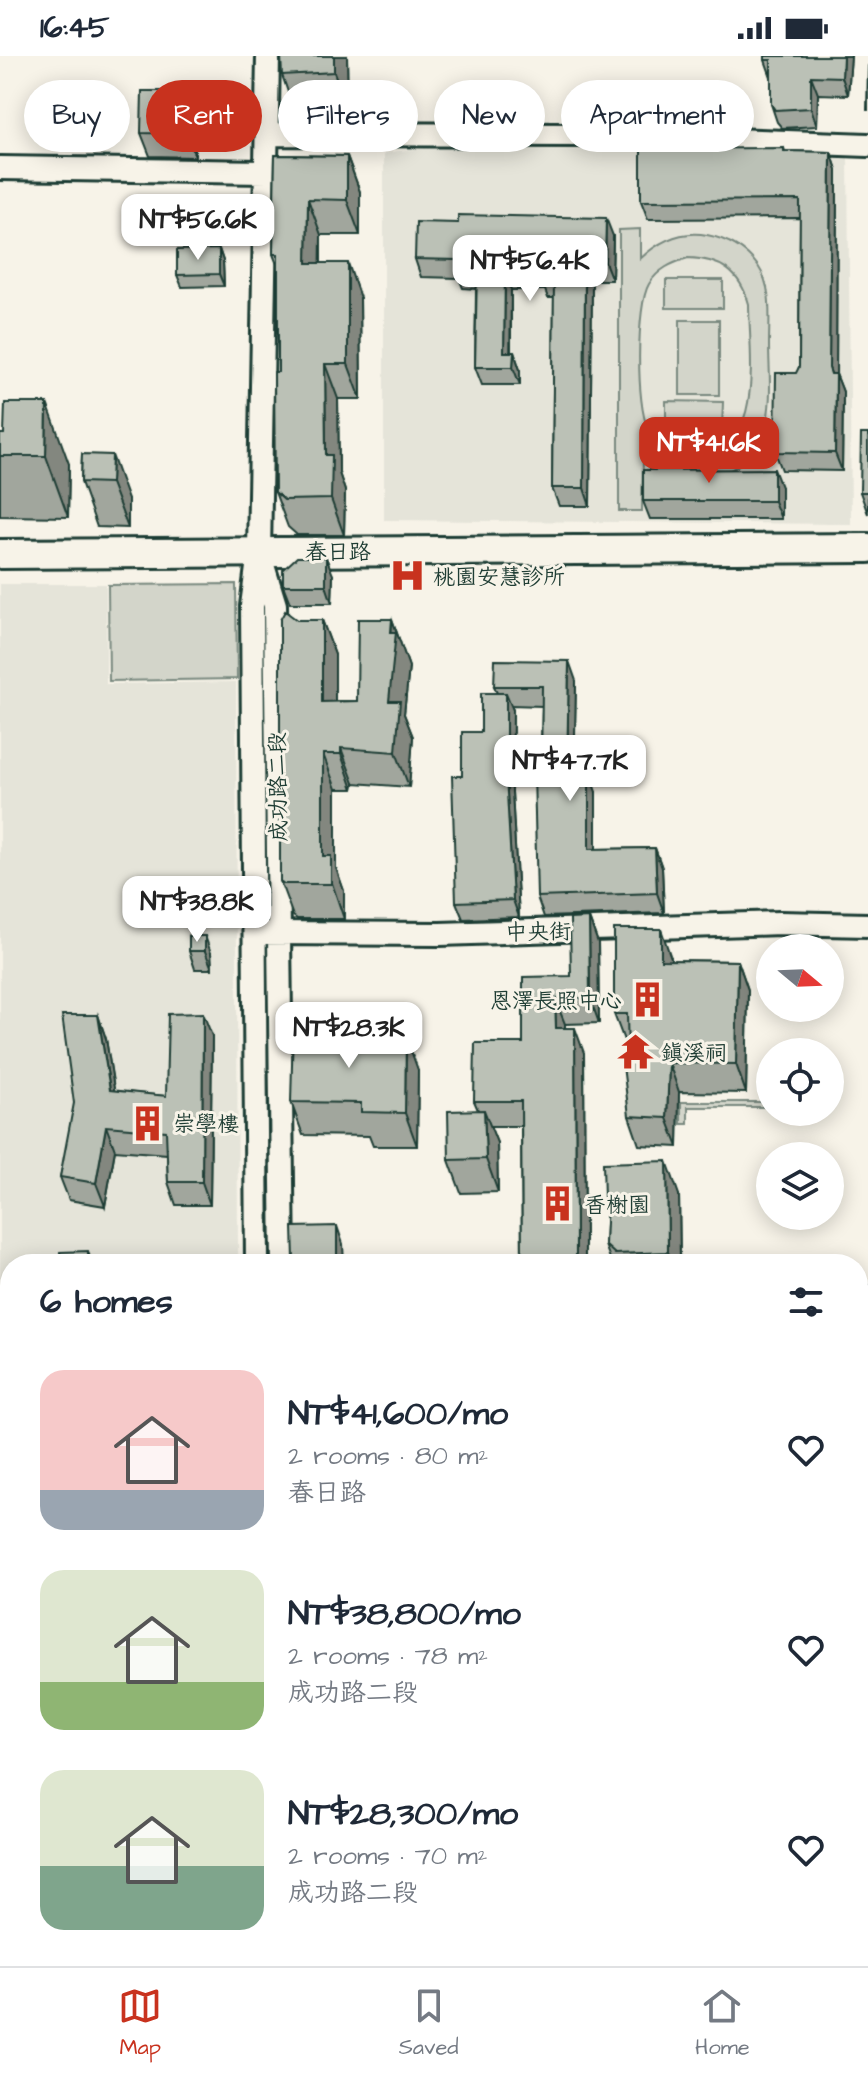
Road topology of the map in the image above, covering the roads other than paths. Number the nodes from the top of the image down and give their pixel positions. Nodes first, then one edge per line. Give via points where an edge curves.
1 (268, 56) edge
2 (269, 134) junction
3 (868, 145) edge
4 (0, 168) edge
5 (268, 172) junction
6 (868, 548) edge
7 (259, 552) junction
8 (0, 554) edge
9 (868, 925) edge
10 (267, 933) junction
11 (257, 1254) edge
12 (283, 1254) edge

1 - 2 street, 成功路二段
2 - 3 street via 599,135
2 - 5 street, 成功路二段
4 - 5 street
5 - 7 street, 成功路二段
6 - 7 main road, 春日路
7 - 8 main road, 春日路
7 - 10 street, 成功路二段 via 275,605
9 - 10 street, 中央街
10 - 11 street, 成功路二段
10 - 12 street, 成功路二段

